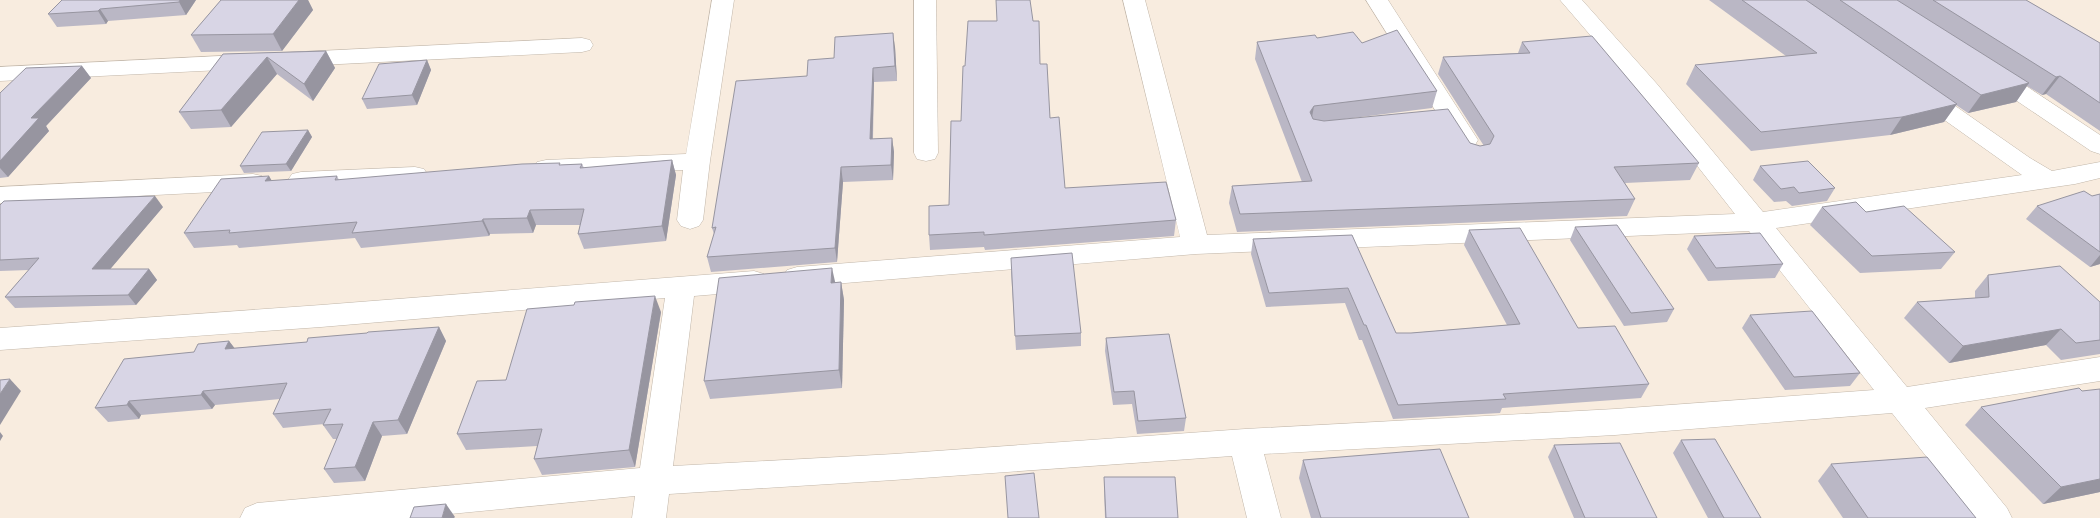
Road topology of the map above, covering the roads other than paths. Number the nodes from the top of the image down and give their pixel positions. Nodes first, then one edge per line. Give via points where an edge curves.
1 (723, 0) edge
2 (925, 0) edge
3 (1134, 0) edge
4 (1377, 0) edge
5 (1571, 0) edge
6 (582, 45) dead end
7 (1974, 62) edge
8 (0, 74) edge
9 (1900, 79) edge
10 (1452, 116) junction
11 (1424, 119) edge
12 (2100, 146) edge
13 (926, 153) dead end
14 (1475, 154) edge
15 (697, 161) junction
16 (528, 169) edge
17 (2100, 170) edge
18 (438, 174) edge
19 (2047, 179) junction
20 (0, 195) edge
21 (690, 220) dead end
22 (1755, 222) junction
23 (1196, 245) junction
24 (681, 287) junction
25 (0, 338) edge
26 (2100, 369) edge
27 (1899, 400) junction
28 (1245, 442) junction
29 (653, 481) junction
30 (257, 518) edge
31 (649, 518) edge
32 (1264, 518) edge
33 (1995, 518) edge

1 - 15 street
2 - 13 street
3 - 23 street
4 - 10 street
5 - 22 street via 1649,89
6 - 8 street
7 - 12 street
9 - 19 street
10 - 11 street
10 - 14 street
15 - 16 street
15 - 21 street
17 - 19 street
18 - 20 street
19 - 22 street
22 - 23 street
22 - 27 street
23 - 24 street
24 - 25 street
24 - 29 street
26 - 27 street
27 - 28 street via 1616,422
27 - 33 street
28 - 29 street via 894,468
28 - 32 street
29 - 30 street
29 - 31 street

